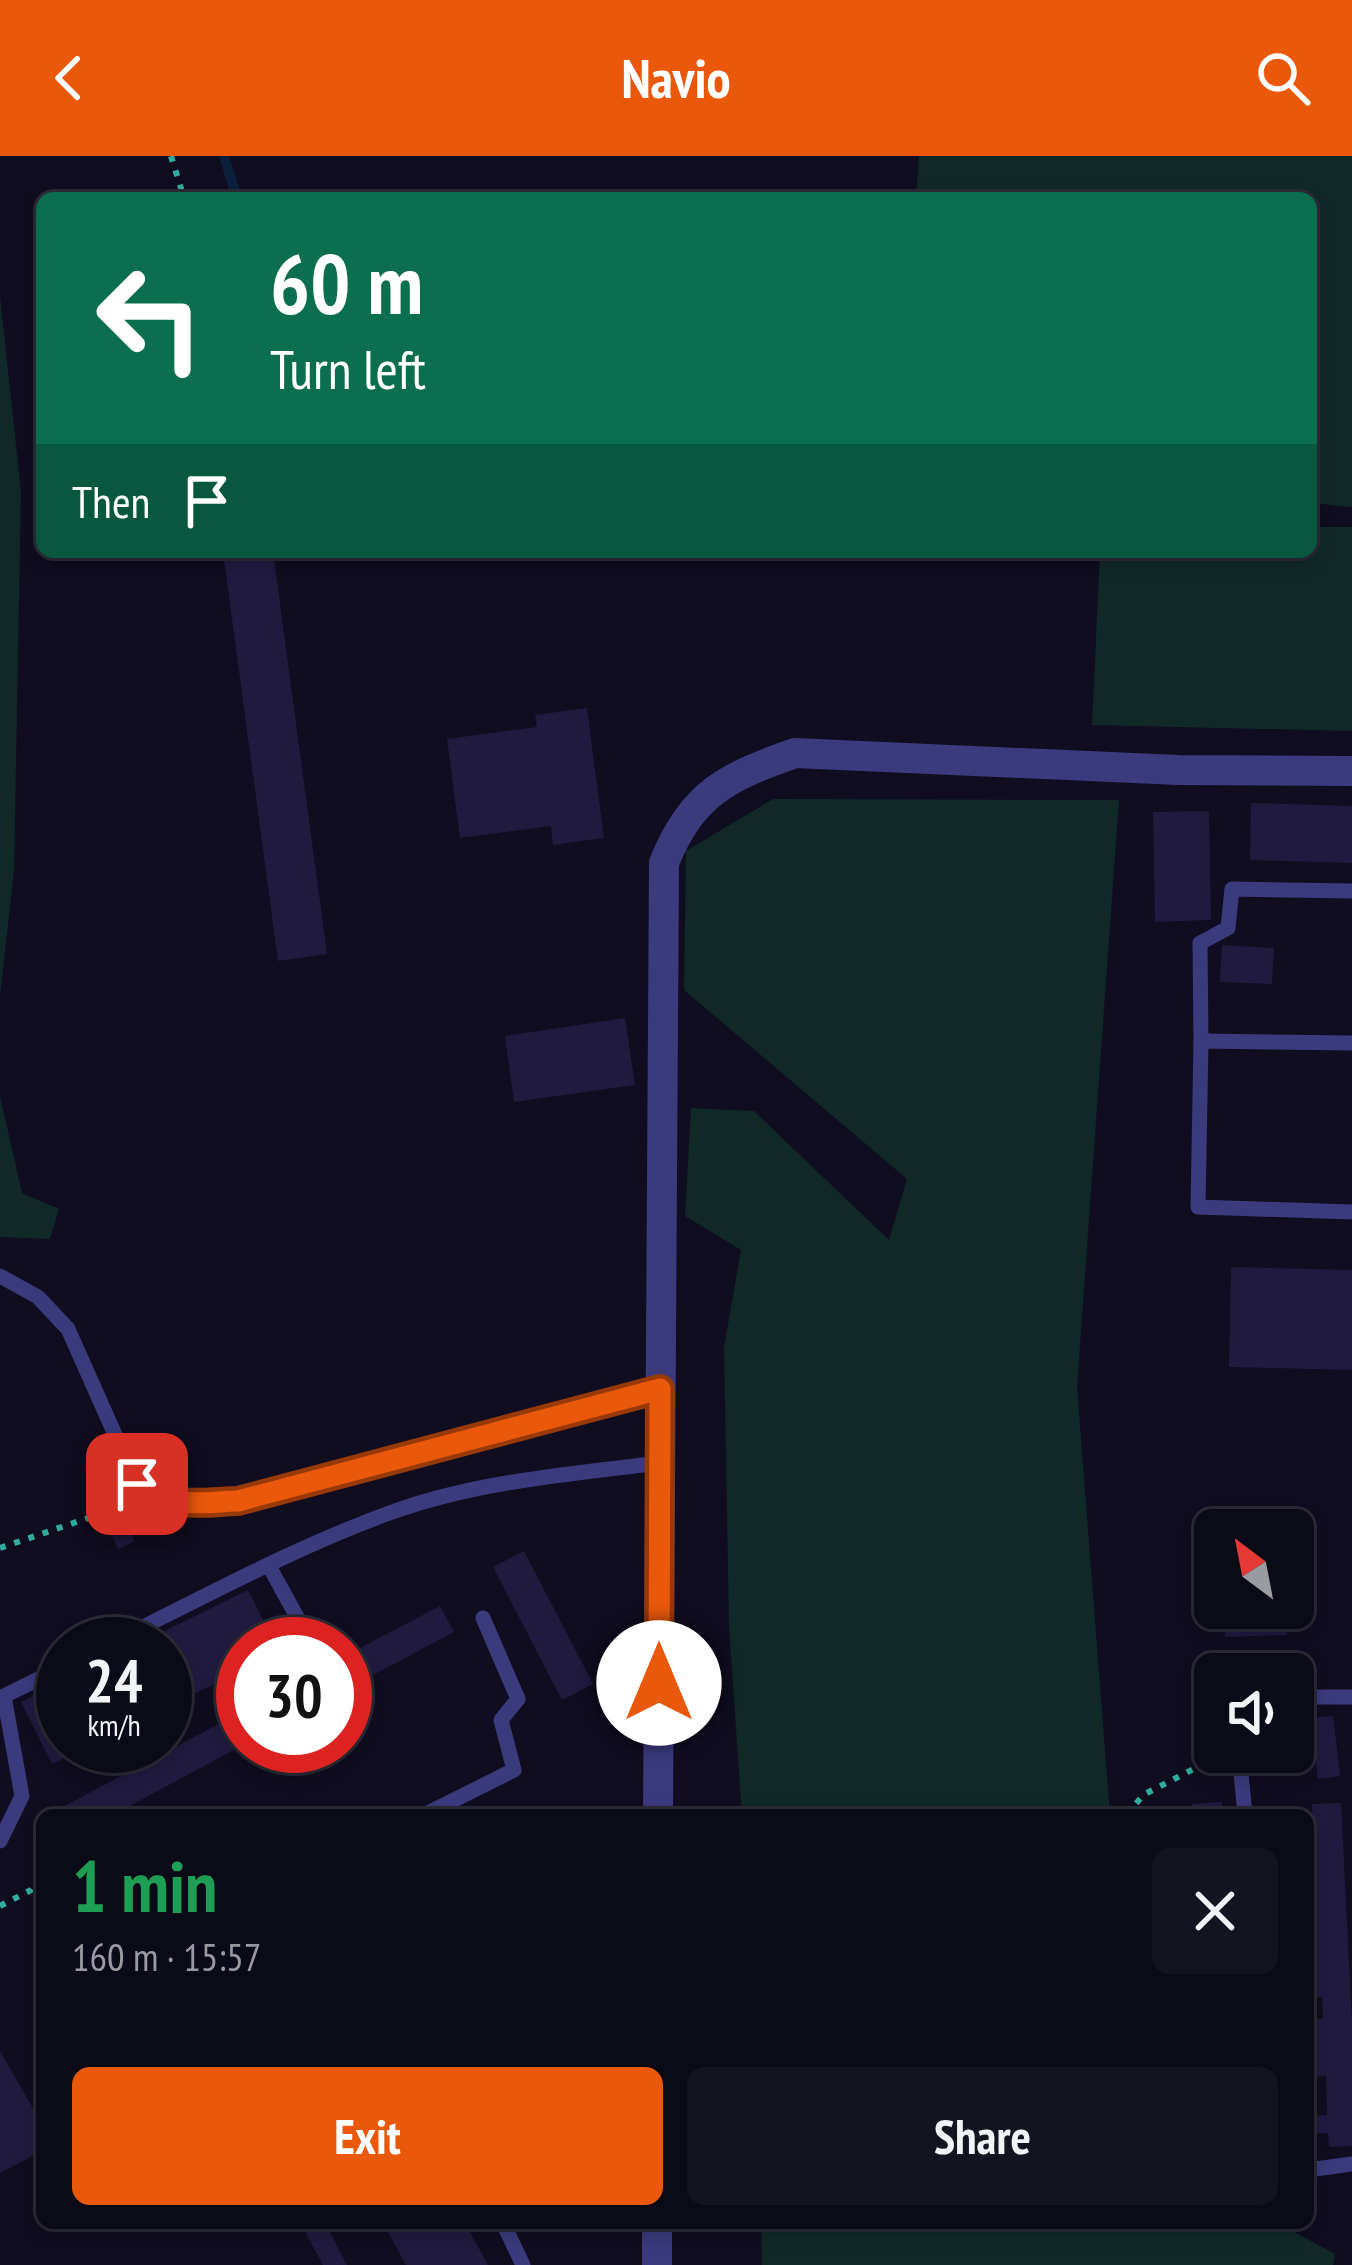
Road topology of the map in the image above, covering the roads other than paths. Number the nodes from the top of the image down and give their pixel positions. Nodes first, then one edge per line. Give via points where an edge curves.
1 (1352, 771) edge
2 (1352, 891) edge
3 (1201, 1041) junction
4 (1352, 1043) edge
5 (1352, 1212) edge
6 (0, 1276) edge
7 (660, 1389) junction
8 (659, 1463) junction
9 (269, 1567) junction
10 (165, 1617) edge
11 (297, 1617) edge
12 (483, 1618) dead end
13 (36, 1680) edge
14 (1314, 1697) edge
15 (1352, 1697) edge
16 (1242, 1773) edge
17 (436, 1809) edge
18 (658, 1809) edge
19 (1245, 1809) edge
20 (0, 1841) edge
21 (1352, 2164) edge
22 (1314, 2169) edge
23 (506, 2229) edge
24 (657, 2229) edge
25 (523, 2265) edge
26 (657, 2265) edge

1 - 7 street via 795,753 712,791 678,827 664,863
2 - 3 lane via 1232,889 1228,928 1200,943
3 - 4 lane
3 - 5 lane via 1198,1207
6 - 7 lane via 38,1297 68,1329 137,1484 178,1504 238,1501
7 - 8 street
8 - 9 lane via 494,1484 396,1511
8 - 18 street
9 - 10 lane
9 - 11 lane
12 - 17 lane via 518,1699 501,1720 514,1770
13 - 20 lane via 4,1696 22,1796
14 - 15 lane
16 - 19 lane
21 - 22 lane
23 - 25 lane
24 - 26 street

